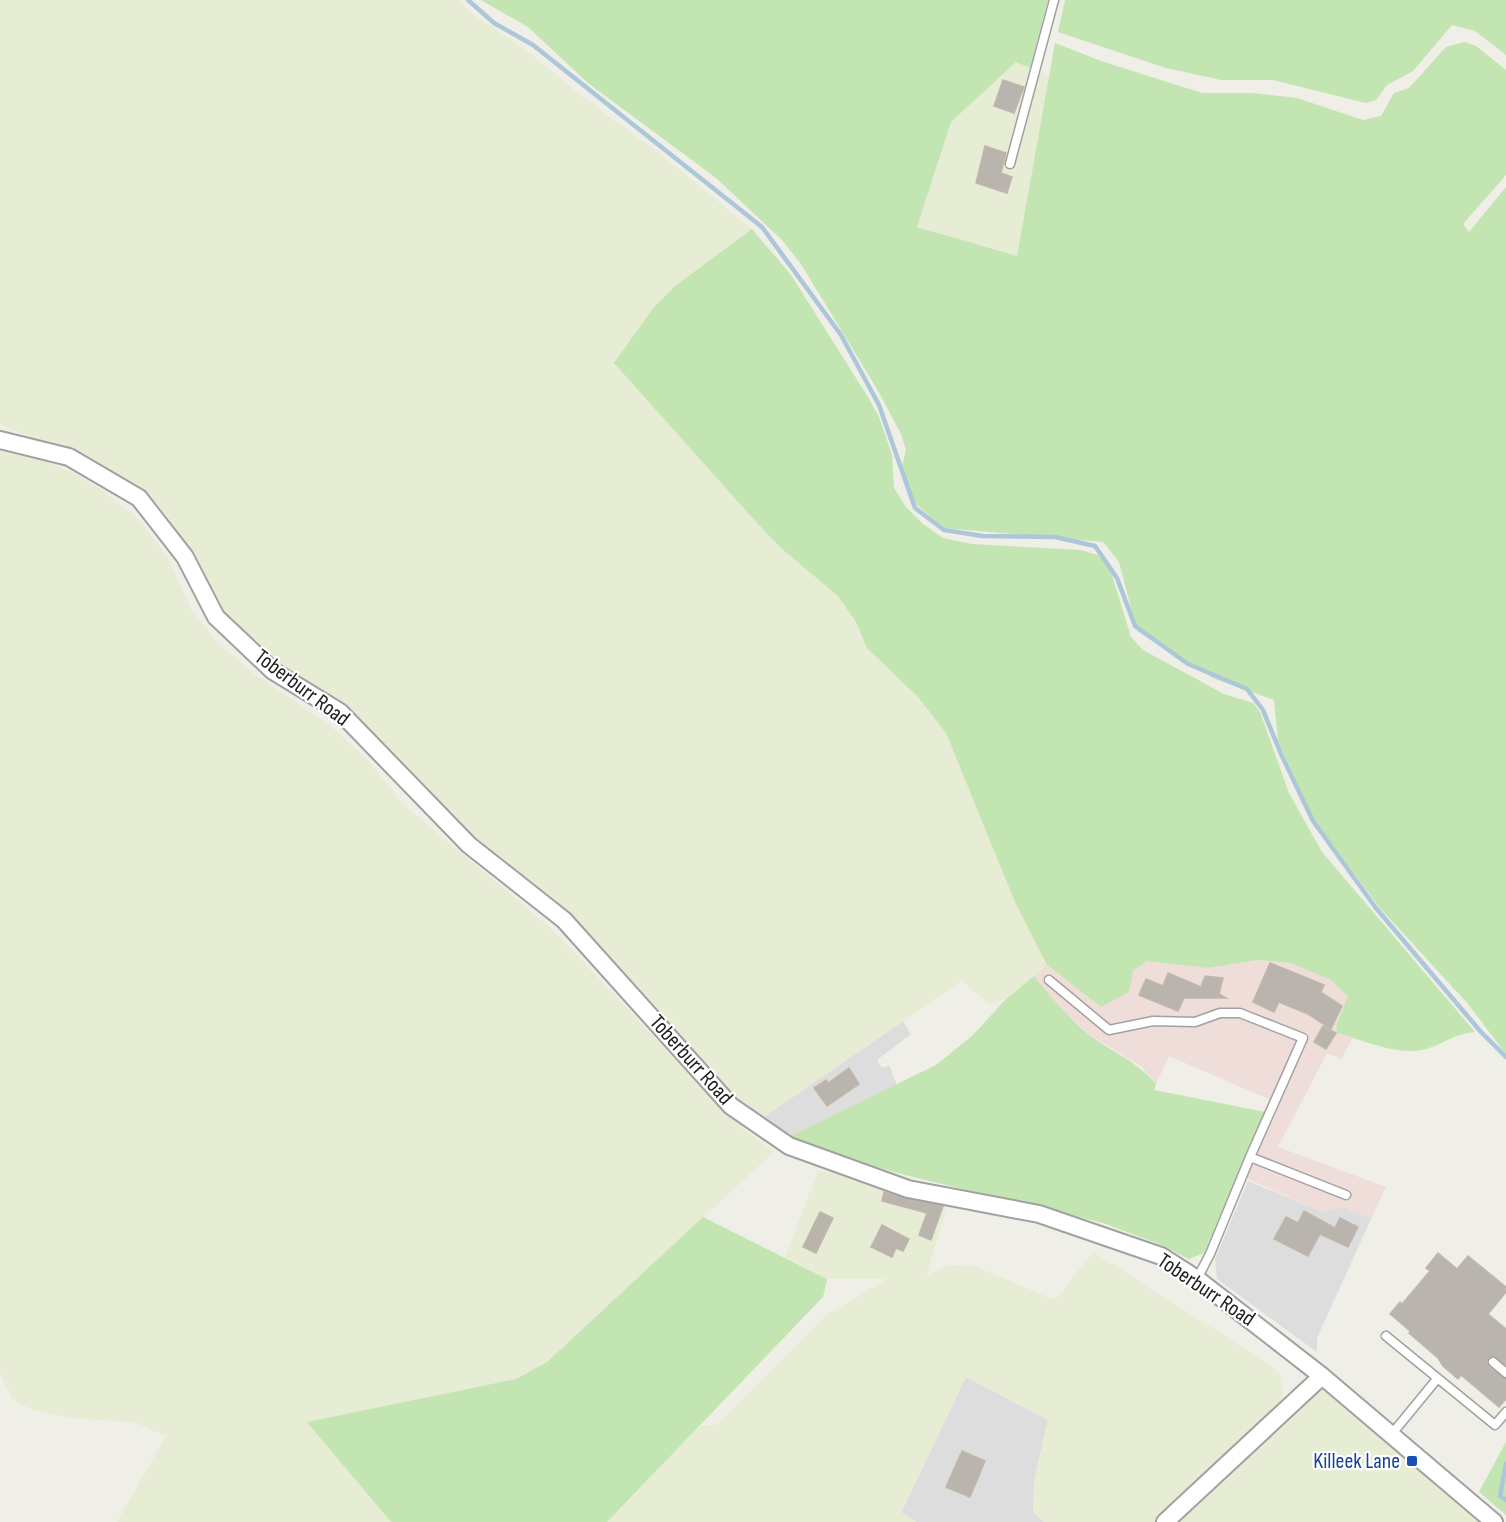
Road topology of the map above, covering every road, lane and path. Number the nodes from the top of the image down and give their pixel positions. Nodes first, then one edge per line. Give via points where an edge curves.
1 (1054, 0) edge
2 (1010, 164) dead end
3 (0, 440) edge
4 (1049, 980) dead end
5 (1250, 1157) junction
6 (1346, 1195) dead end
7 (1197, 1279) junction
8 (1386, 1336) dead end
9 (1493, 1362) dead end
10 (1506, 1373) edge
11 (1322, 1376) junction
12 (1437, 1379) junction
13 (1506, 1412) edge
14 (1391, 1435) junction
15 (1165, 1522) edge
16 (1494, 1522) edge

1 - 2 lane
3 - 7 street, Toberburr Road via 69,457 139,498 185,557 216,617 273,671 340,712 469,845 564,920 731,1106 759,1127 789,1146 908,1189 1039,1214 1161,1256
4 - 5 lane via 1109,1030 1153,1021 1195,1022 1220,1013 1240,1013 1304,1038
5 - 6 lane
5 - 7 lane
7 - 11 street, Toberburr Road
8 - 12 lane
9 - 10 lane
11 - 14 street, Toberburr Road
11 - 15 street
12 - 13 lane via 1494,1425
12 - 14 lane
14 - 16 street, Toberburr Road

